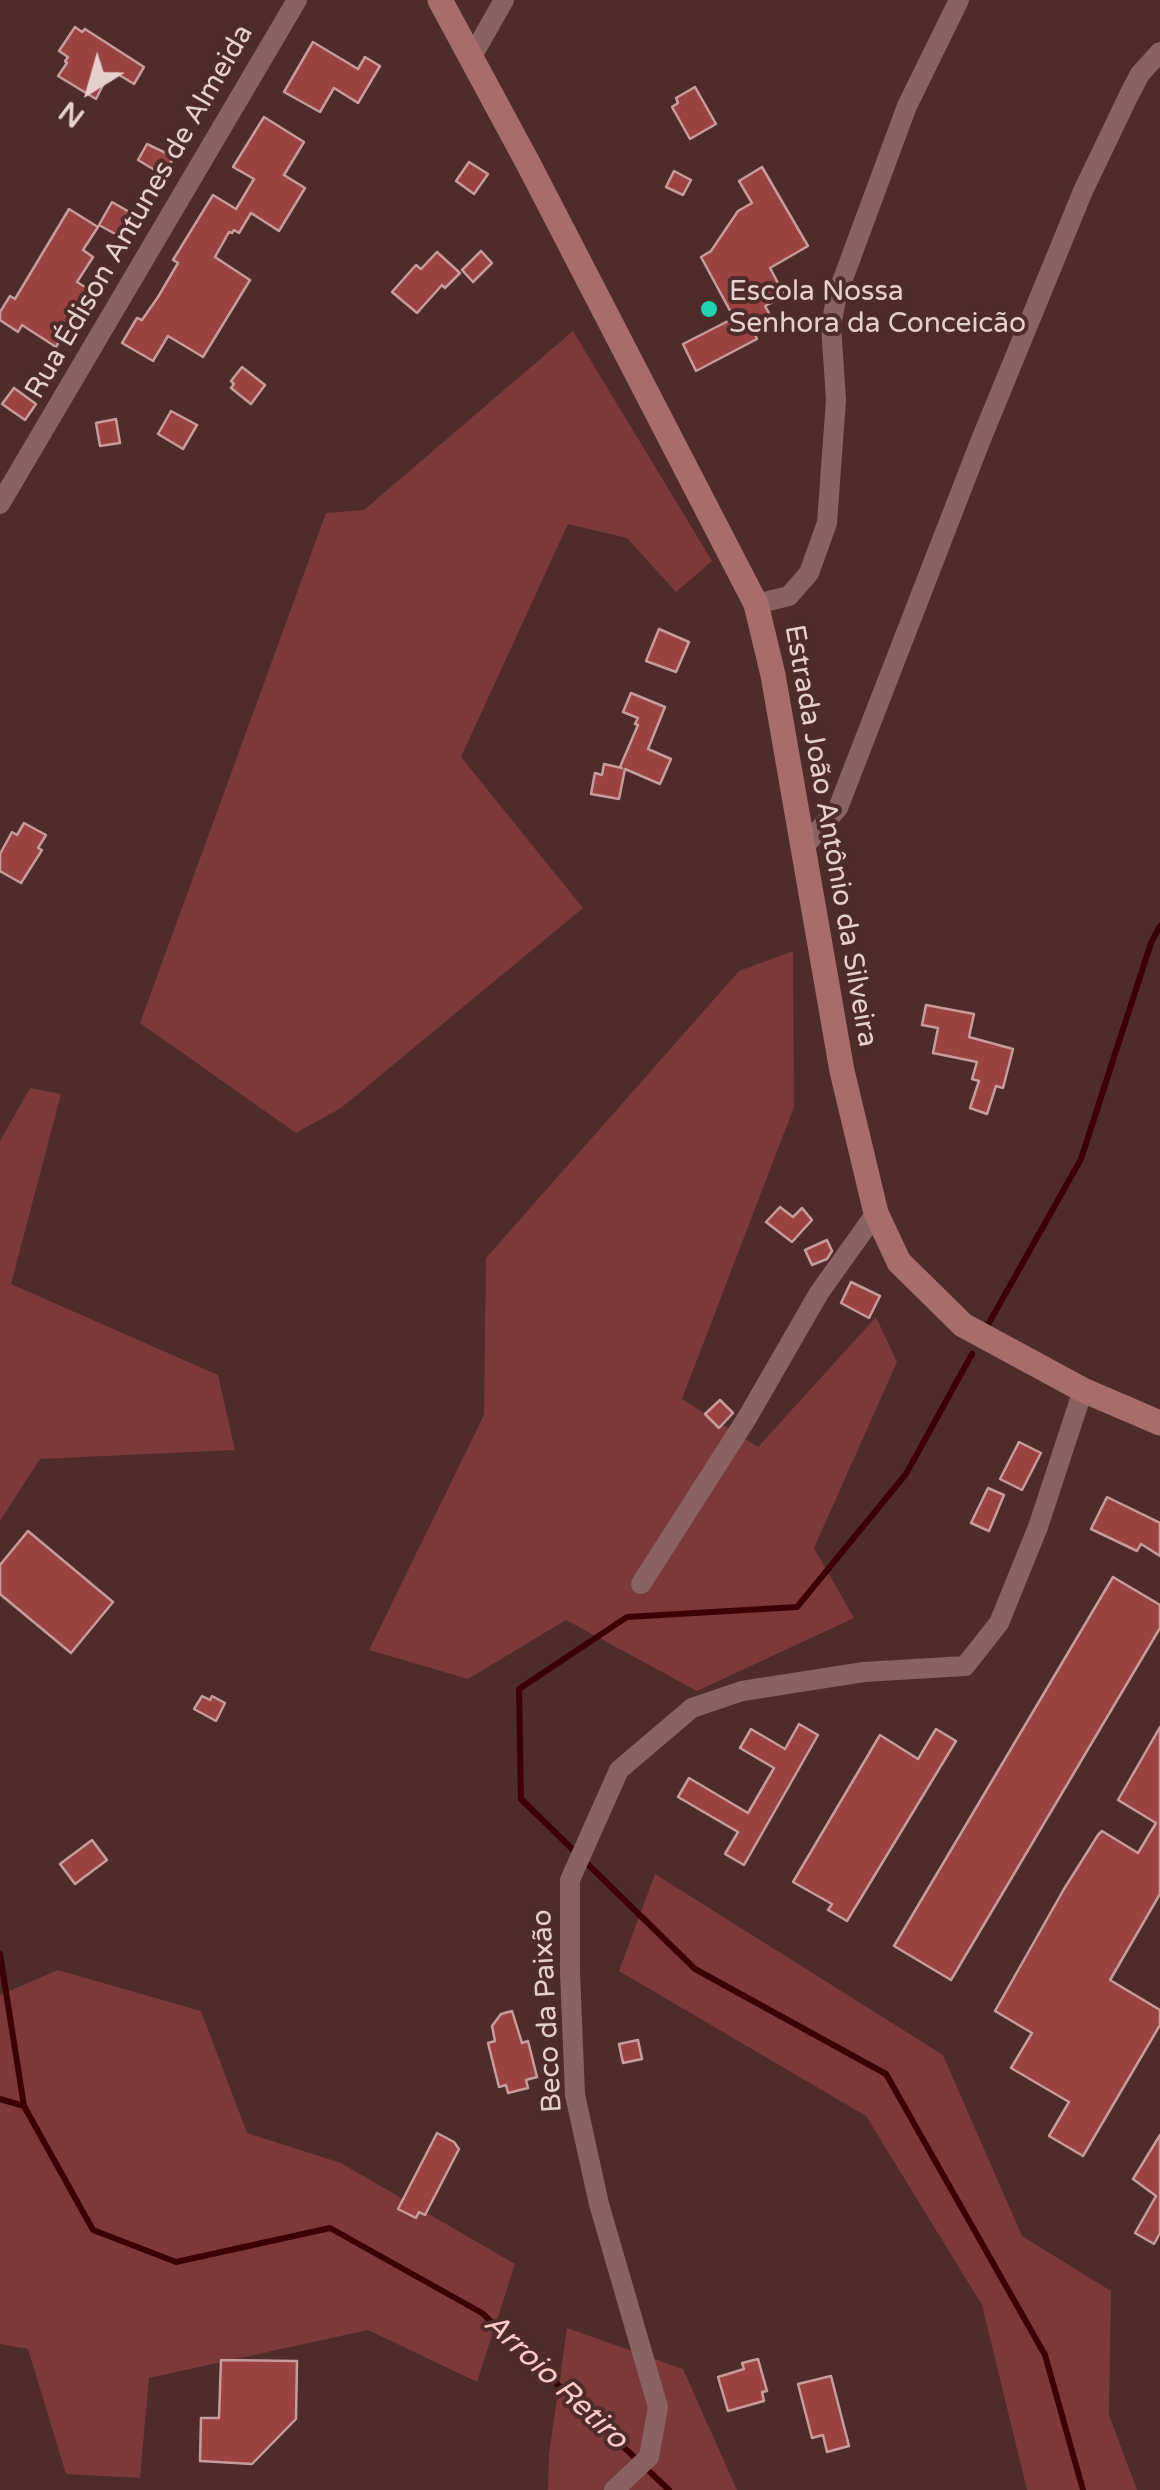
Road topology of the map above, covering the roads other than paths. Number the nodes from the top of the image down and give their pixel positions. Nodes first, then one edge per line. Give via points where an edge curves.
1 (297, 0) edge
2 (440, 0) edge
3 (504, 0) edge
4 (959, 0) edge
5 (1160, 52) edge
6 (471, 58) junction
7 (0, 504) edge
8 (756, 604) junction
9 (803, 848) junction
10 (876, 1213) junction
11 (1084, 1390) junction
12 (1160, 1423) edge
13 (641, 1584) dead end
14 (614, 2490) edge

1 - 7 street, Rua Édison Antunes de Almeida
2 - 6 main road, Estrada João Antônio da Silveira
3 - 6 street
4 - 8 street via 907,106 837,295 827,523 809,574 789,596
5 - 9 street via 1140,74 1083,191 838,808
6 - 8 main road, Estrada João Antônio da Silveira
8 - 9 main road, Estrada João Antônio da Silveira
9 - 10 main road, Estrada João Antônio da Silveira via 842,1071
10 - 11 main road, Estrada João Antônio da Silveira via 899,1262 962,1326
10 - 13 street via 820,1292
11 - 12 main road, Estrada João Antônio da Silveira
11 - 14 street, Beco da Paixão via 999,1623 965,1666 864,1672 742,1691 692,1708 619,1770 570,1880 576,2094 599,2204 658,2407 649,2457

